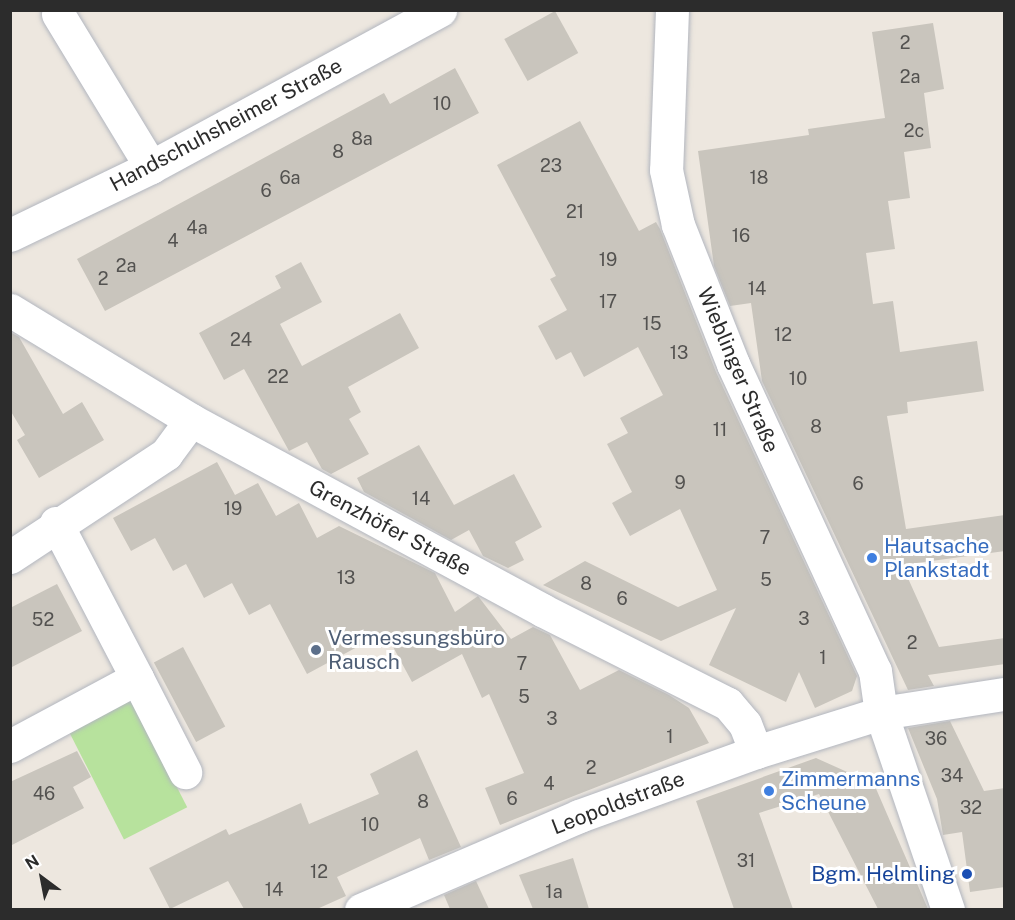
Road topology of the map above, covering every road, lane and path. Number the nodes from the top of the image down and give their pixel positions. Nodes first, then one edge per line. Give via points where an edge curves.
1 (440, 10) edge
2 (672, 10) edge
3 (58, 14) dead end
4 (151, 166) junction
5 (10, 235) edge
6 (10, 310) edge
7 (191, 420) junction
8 (56, 523) junction
9 (10, 557) edge
10 (137, 678) junction
11 (1005, 694) edge
12 (881, 712) junction
13 (10, 746) edge
14 (756, 752) junction
15 (185, 772) dead end
16 (394, 902) edge
17 (361, 909) edge
18 (948, 909) edge

1 - 4 street, Handschuhsheimer Straße
2 - 12 street, Wieblinger Straße via 666,170 678,225 733,364 875,671
3 - 4 street
4 - 5 street, Handschuhsheimer Straße
6 - 7 street, Grenzhöfer Straße
7 - 8 street via 166,454
7 - 14 street, Grenzhöfer Straße via 542,610 728,704 745,724
8 - 9 street
8 - 10 street
10 - 13 street
10 - 15 street
11 - 12 street, Leopoldstraße
12 - 14 street, Leopoldstraße
12 - 18 street, Wieblinger Straße
14 - 16 street, Leopoldstraße via 579,816
16 - 17 street, Leopoldstraße

